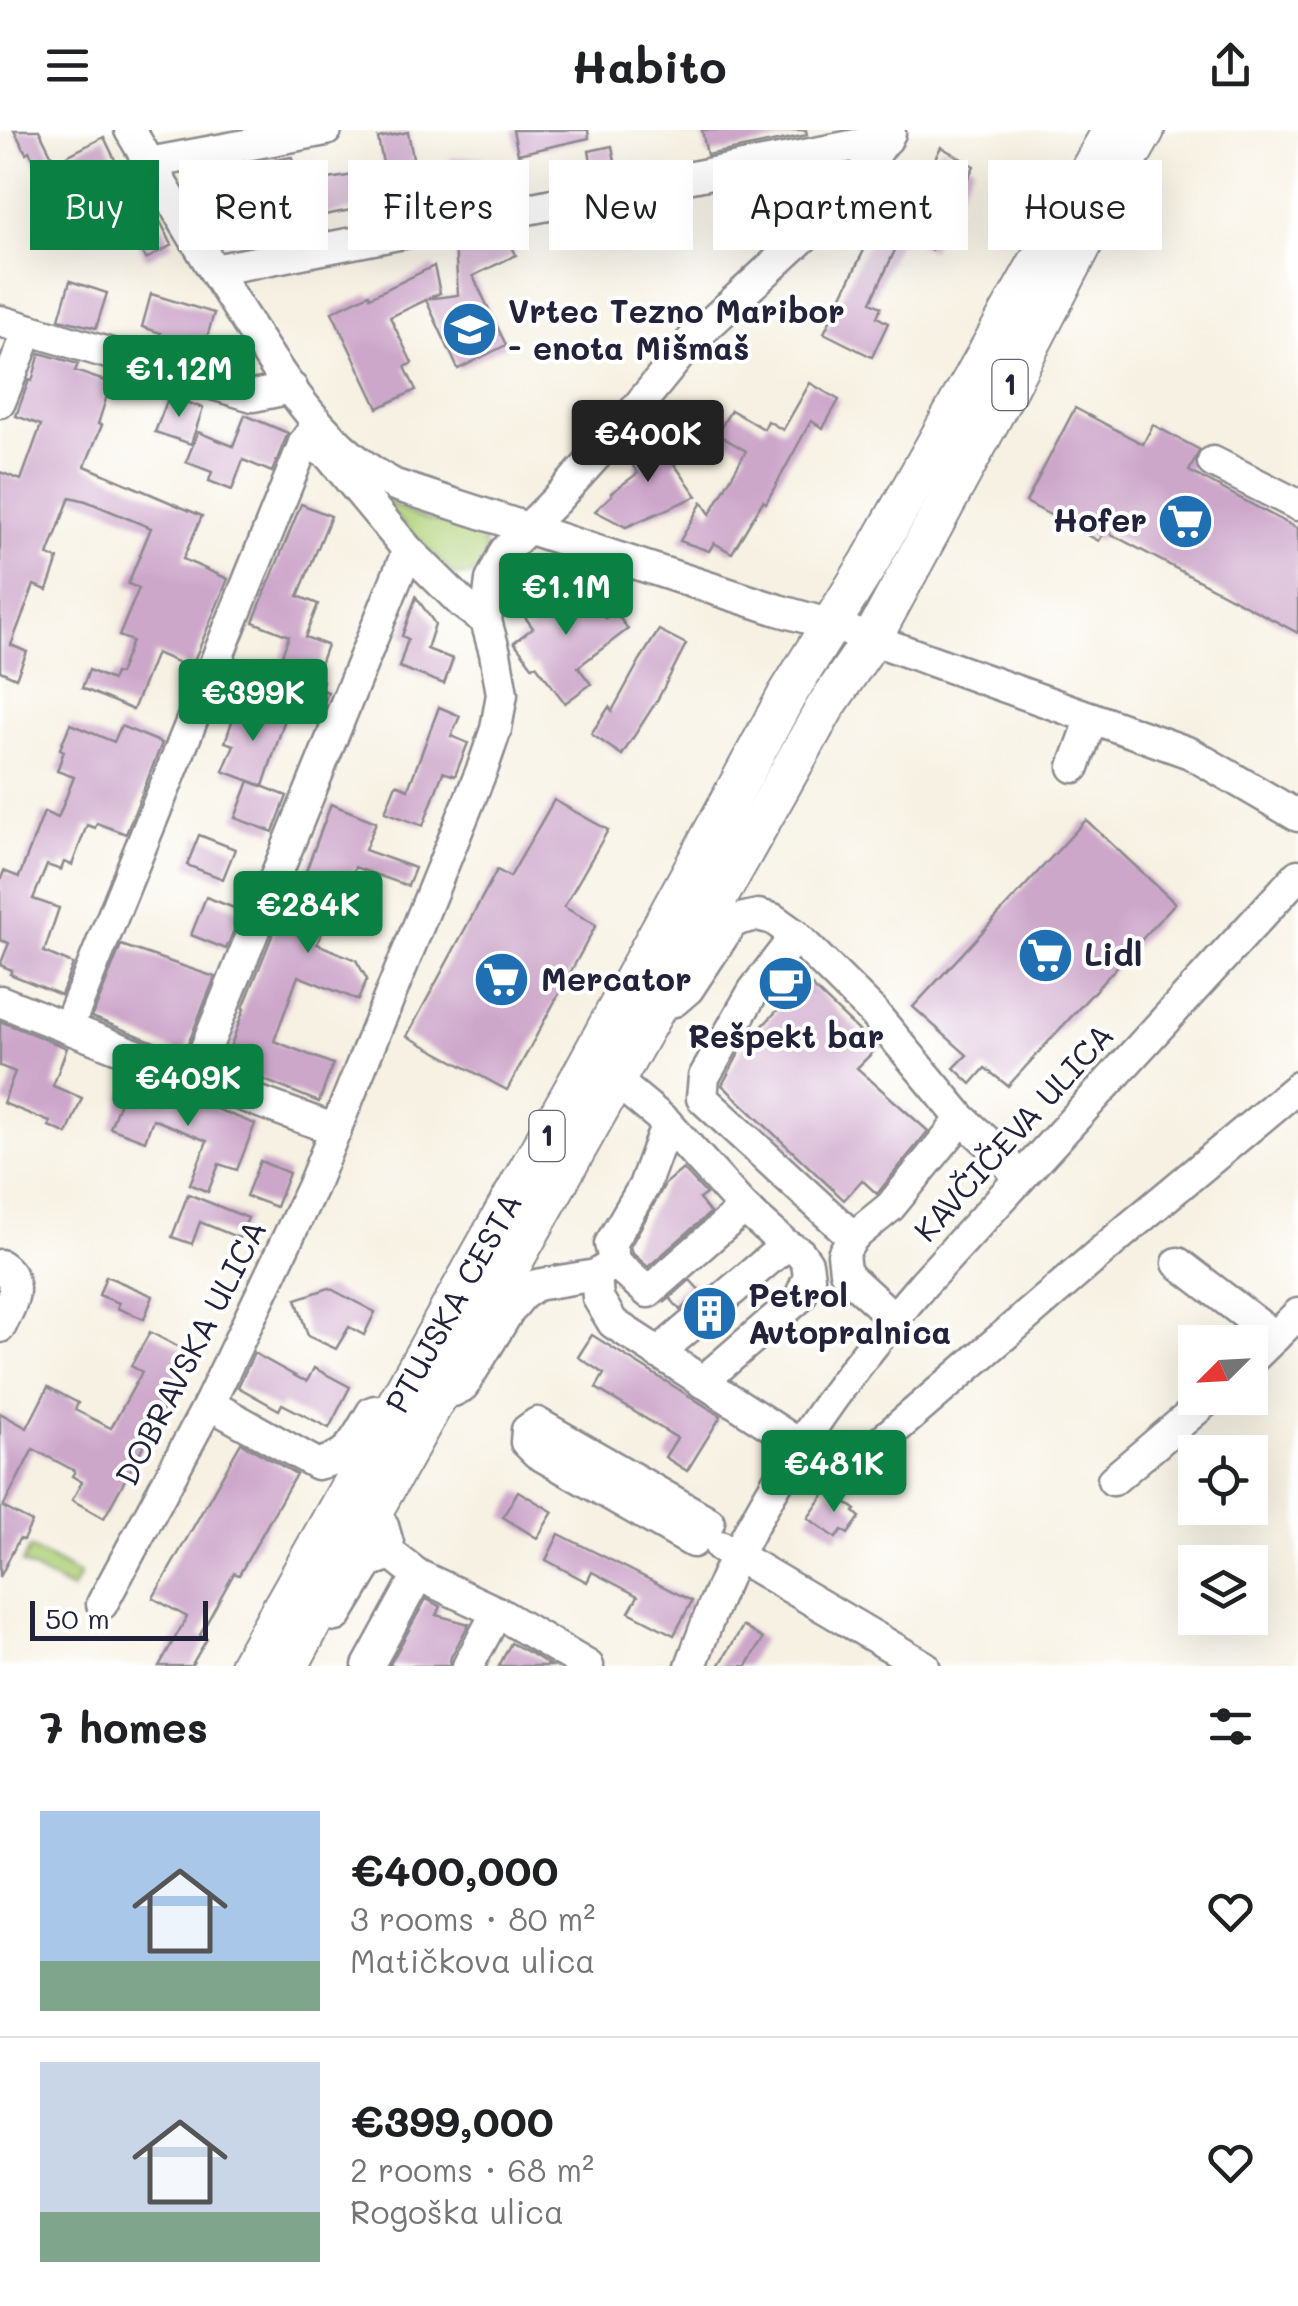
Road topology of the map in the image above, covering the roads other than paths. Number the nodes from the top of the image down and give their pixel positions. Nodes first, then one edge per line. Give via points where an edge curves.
1 (130, 130) edge
2 (326, 130) edge
3 (1112, 130) edge
4 (1145, 130) edge
5 (889, 134) edge
6 (148, 160) edge
7 (159, 161) edge
8 (159, 178) edge
9 (214, 270) junction
10 (14, 325) edge
11 (292, 388) junction
12 (0, 402) edge
13 (311, 433) junction
14 (1213, 462) dead end
15 (1298, 506) edge
16 (529, 529) junction
17 (408, 550) junction
18 (486, 621) junction
19 (832, 624) junction
20 (872, 639) junction
21 (1092, 718) junction
22 (1074, 767) dead end
23 (1298, 816) edge
24 (1298, 875) edge
25 (783, 926) junction
26 (0, 1000) edge
27 (658, 1005) junction
28 (68, 1027) junction
29 (194, 1078) junction
30 (616, 1080) junction
31 (1298, 1086) edge
32 (962, 1119) junction
33 (666, 1123) junction
34 (336, 1130) junction
35 (1020, 1178) junction
36 (744, 1208) junction
37 (852, 1237) junction
38 (786, 1245) junction
39 (1178, 1263) dead end
40 (0, 1265) edge
41 (606, 1269) junction
42 (1298, 1314) edge
43 (894, 1318) junction
44 (0, 1327) edge
45 (1275, 1336) junction
46 (1268, 1343) edge
47 (658, 1353) junction
48 (702, 1382) junction
49 (437, 1399) junction
50 (398, 1403) junction
51 (209, 1404) junction
52 (1190, 1415) edge
53 (799, 1444) junction
54 (317, 1464) junction
55 (890, 1474) dead end
56 (1112, 1480) dead end
57 (356, 1509) junction
58 (700, 1534) junction
59 (391, 1554) junction
60 (736, 1555) junction
61 (418, 1575) junction
62 (102, 1604) dead end
63 (497, 1612) junction
64 (249, 1666) edge
65 (289, 1666) edge
66 (308, 1666) edge
67 (368, 1666) edge
68 (468, 1666) edge
69 (588, 1666) edge
70 (691, 1666) edge
71 (924, 1666) edge

1 - 6 street
2 - 7 street
3 - 19 main road, PTUJSKA CESTA / 1
4 - 20 main road, PTUJSKA CESTA / 1
5 - 9 street
5 - 16 street, DOBRAVSKA ULICA via 854,184 692,340
8 - 9 street
9 - 11 street
10 - 11 street via 253,396
10 - 12 street
11 - 13 street
13 - 16 street via 395,486
13 - 17 street via 313,445
13 - 28 street
14 - 15 street
16 - 18 street, DOBRAVSKA ULICA via 505,551 491,580
16 - 19 street
17 - 18 street
17 - 29 street
18 - 34 street, DOBRAVSKA ULICA via 502,694 496,729
19 - 20 street
19 - 50 main road, PTUJSKA CESTA / 1 via 787,694
20 - 21 street
20 - 27 main road, PTUJSKA CESTA / 1 via 826,706
21 - 22 street
21 - 23 street via 1190,753
24 - 35 street, KAVČIČEVA ULICA
25 - 27 street via 758,914 731,924 688,989
25 - 32 street via 873,1012
25 - 37 street via 786,948 704,1077 702,1098
26 - 28 street
27 - 30 main road, PTUJSKA CESTA / 1
28 - 29 street
29 - 34 street
30 - 33 street
30 - 49 main road, PTUJSKA CESTA / 1
31 - 55 street via 870,1451
32 - 35 street
32 - 37 street via 890,1207
33 - 36 street
33 - 41 street via 644,1186 610,1244
34 - 51 street, DOBRAVSKA ULICA
35 - 43 street, KAVČIČEVA ULICA
36 - 38 street
36 - 41 street via 648,1292
37 - 43 street via 843,1254 845,1271
38 - 47 street
38 - 48 street via 808,1264 800,1297
39 - 45 street
40 - 44 street via 15,1282
41 - 47 street via 598,1298 613,1323
41 - 49 street, PTUJSKA CESTA via 536,1285 522,1295 464,1386
42 - 45 street
43 - 53 street, KAVČIČEVA ULICA
45 - 46 street
47 - 48 street
48 - 53 street
49 - 57 main road, PTUJSKA CESTA / 1
50 - 54 street via 372,1412 346,1452
50 - 57 main road, PTUJSKA CESTA / 1
51 - 54 street
51 - 62 street, DOBRAVSKA ULICA
52 - 56 street
53 - 60 street, KAVČIČEVA ULICA
54 - 57 street via 329,1496
57 - 59 street via 383,1526
57 - 64 main road, PTUJSKA CESTA / 1
57 - 65 main road, PTUJSKA CESTA / 1
58 - 58 street via 709,1522 537,1423 527,1430 526,1442 538,1453 693,1542
58 - 60 street
59 - 61 street
59 - 66 street via 369,1562
60 - 70 street, KAVČIČEVA ULICA
60 - 71 street
61 - 63 street
61 - 67 street
63 - 68 street
63 - 69 street

